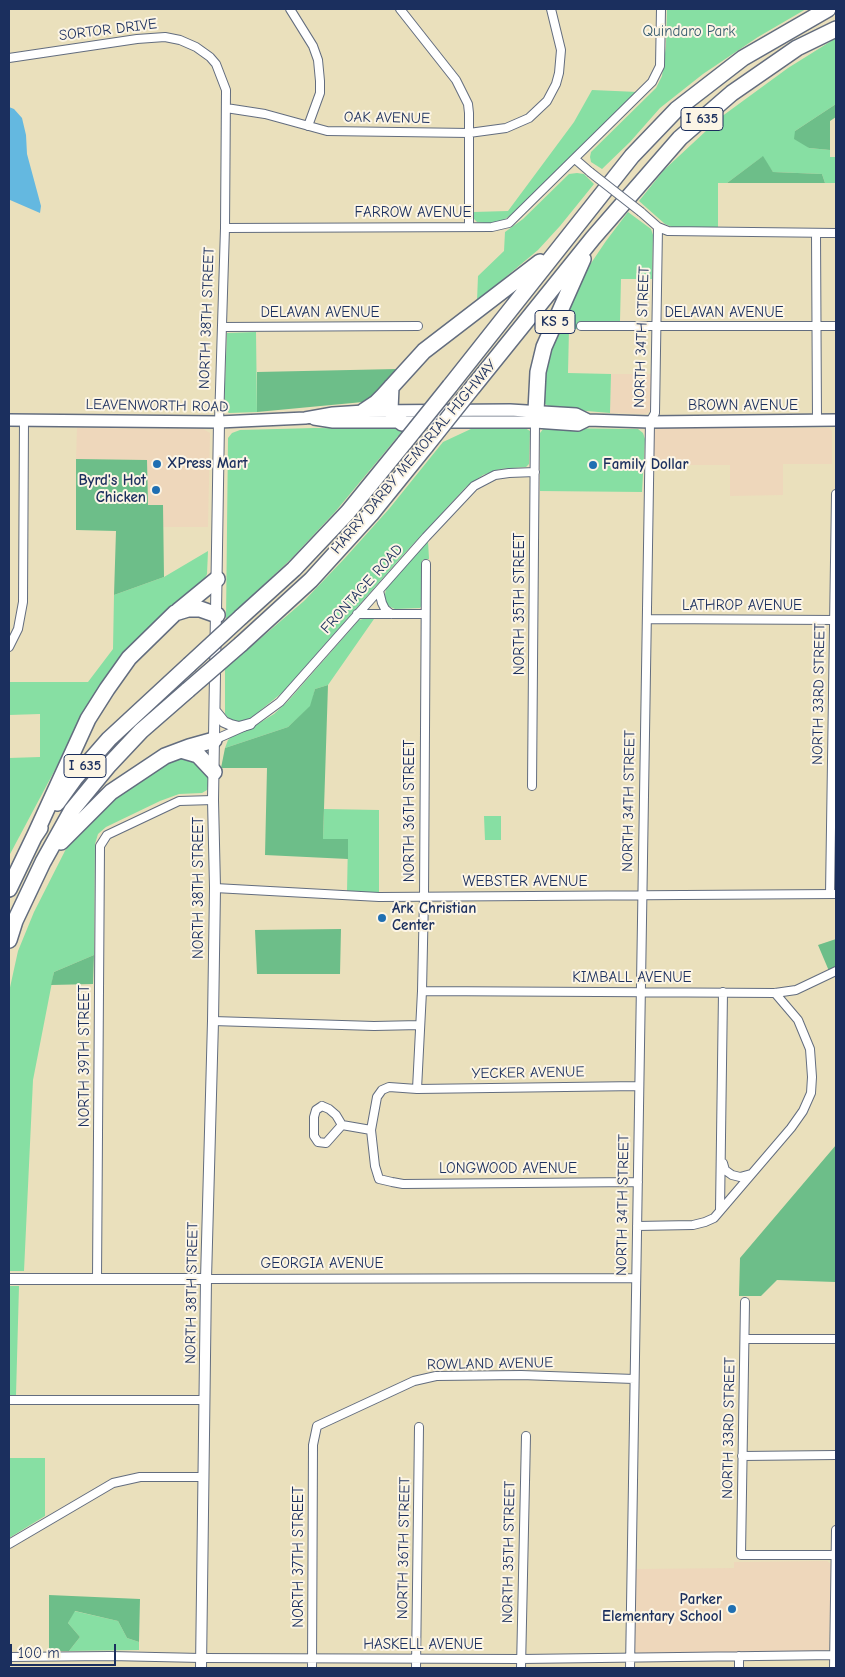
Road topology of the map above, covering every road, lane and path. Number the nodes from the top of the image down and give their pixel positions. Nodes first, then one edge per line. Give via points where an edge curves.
1 (290, 9) edge
2 (400, 9) edge
3 (551, 9) edge
4 (661, 9) edge
5 (828, 9) edge
6 (836, 29) edge
7 (9, 58) edge
8 (226, 108) junction
9 (308, 126) junction
10 (469, 133) junction
11 (575, 159) junction
12 (469, 227) junction
13 (658, 227) junction
14 (225, 228) junction
15 (816, 233) junction
16 (836, 233) edge
17 (593, 238) junction
18 (559, 248) junction
19 (418, 326) dead end
20 (581, 326) dead end
21 (657, 326) junction
22 (817, 326) junction
23 (836, 326) edge
24 (222, 327) junction
25 (391, 387) junction
26 (364, 410) junction
27 (390, 410) junction
28 (535, 417) junction
29 (305, 418) junction
30 (9, 420) edge
31 (24, 420) junction
32 (836, 420) edge
33 (817, 421) junction
34 (219, 422) junction
35 (650, 422) junction
36 (402, 423) junction
37 (534, 472) junction
38 (836, 494) edge
39 (426, 564) dead end
40 (217, 579) junction
41 (379, 590) junction
42 (175, 613) junction
43 (357, 614) junction
44 (392, 614) junction
45 (425, 614) junction
46 (217, 615) junction
47 (647, 619) junction
48 (835, 620) edge
49 (9, 647) edge
50 (215, 711) junction
51 (250, 724) junction
52 (214, 740) junction
53 (181, 750) junction
54 (214, 772) junction
55 (532, 786) dead end
56 (213, 800) junction
57 (34, 837) junction
58 (43, 862) junction
59 (215, 888) junction
60 (9, 889) edge
61 (833, 894) edge
62 (641, 896) junction
63 (424, 897) junction
64 (9, 940) edge
65 (836, 971) edge
66 (422, 991) junction
67 (640, 992) junction
68 (723, 992) junction
69 (775, 993) junction
70 (213, 1021) junction
71 (420, 1025) junction
72 (640, 1086) junction
73 (417, 1089) junction
74 (342, 1125) junction
75 (371, 1130) junction
76 (722, 1160) junction
77 (753, 1173) junction
78 (638, 1182) junction
79 (720, 1210) junction
80 (637, 1226) junction
81 (635, 1278) junction
82 (9, 1279) edge
83 (97, 1279) junction
84 (206, 1279) junction
85 (745, 1302) dead end
86 (744, 1339) junction
87 (836, 1339) edge
88 (634, 1379) junction
89 (9, 1400) edge
90 (205, 1400) junction
91 (419, 1427) dead end
92 (526, 1436) dead end
93 (313, 1445) joint
94 (836, 1455) edge
95 (742, 1456) junction
96 (203, 1478) junction
97 (836, 1530) edge
98 (9, 1544) edge
99 (836, 1555) edge
100 (835, 1655) edge
101 (739, 1656) junction
102 (9, 1657) edge
103 (630, 1657) junction
104 (312, 1658) junction
105 (416, 1658) junction
106 (521, 1659) junction
107 (201, 1663) edge
108 (312, 1668) edge
109 (416, 1668) edge
110 (521, 1668) edge
111 (630, 1668) edge
112 (739, 1668) edge
113 (834, 1668) edge

1 - 9 street via 318,60 320,93
2 - 10 street via 456,80 468,104
3 - 10 street, OAK AVENUE via 560,42 560,61 556,84 543,105 529,118 516,124
4 - 11 street via 660,66 652,82
5 - 18 highway, HARRY DARBY MEMORIAL HIGHWAY / I 635 via 743,58 677,109 632,156
6 - 17 highway, HARRY DARBY MEMORIAL HIGHWAY / I 635 via 797,48 732,93 680,138
7 - 8 street, SORTOR DRIVE via 137,39 172,38 196,47 216,64 226,90
8 - 9 street, OAK AVENUE via 265,114
8 - 14 street, NORTH 38TH STREET
9 - 10 street, OAK AVENUE via 343,132
10 - 12 street
11 - 12 street, FARROW AVENUE via 509,223
11 - 13 street, bridge
12 - 14 street, FARROW AVENUE
13 - 15 street via 675,232
13 - 21 street, NORTH 34TH STREET
14 - 24 street, NORTH 38TH STREET
15 - 16 street
15 - 22 street
17 - 28 highway, KS 5 via 544,346 538,372
17 - 58 highway, HARRY DARBY MEMORIAL HIGHWAY / I 635, bridge via 371,514 310,580 141,731 72,810
18 - 25 highway via 424,351
18 - 57 highway, HARRY DARBY MEMORIAL HIGHWAY / I 635, bridge via 348,512 294,569 109,739 75,778
19 - 24 street, DELAVAN AVENUE
20 - 21 street, DELAVAN AVENUE
21 - 22 street, DELAVAN AVENUE
21 - 35 street, NORTH 34TH STREET via 655,413
22 - 23 street, DELAVAN AVENUE
22 - 33 street
24 - 34 street, NORTH 38TH STREET
25 - 26 highway
25 - 27 highway
26 - 27 main road, LEAVENWORTH ROAD
26 - 29 main road, LEAVENWORTH ROAD
27 - 28 main road, LEAVENWORTH ROAD
27 - 36 highway
28 - 35 main road, LEAVENWORTH ROAD via 576,414 588,420
28 - 36 main road, LEAVENWORTH ROAD
28 - 37 street, NORTH 35TH STREET
29 - 34 main road, LEAVENWORTH ROAD
29 - 36 main road, LEAVENWORTH ROAD via 333,422
30 - 31 main road, LEAVENWORTH ROAD
31 - 34 main road, LEAVENWORTH ROAD
31 - 49 street via 23,602 18,629
32 - 33 main road, BROWN AVENUE
33 - 35 main road, BROWN AVENUE
34 - 40 street, NORTH 38TH STREET
35 - 47 street, NORTH 34TH STREET
37 - 41 street, FRONTAGE ROAD via 495,476 474,486
37 - 55 street, NORTH 35TH STREET
38 - 48 street, NORTH 33RD STREET
39 - 45 street, NORTH 36TH STREET
40 - 42 highway
40 - 46 street, NORTH 38TH STREET
41 - 43 street, FRONTAGE ROAD
41 - 44 street via 385,609
42 - 46 highway via 200,609
42 - 57 highway via 129,658 102,696 88,719
43 - 44 street
43 - 51 street, FRONTAGE ROAD via 280,702
44 - 45 street
45 - 63 street, NORTH 36TH STREET
46 - 50 street, NORTH 38TH STREET
47 - 48 street, LATHROP AVENUE
47 - 62 street, NORTH 34TH STREET
48 - 61 street, NORTH 33RD STREET
50 - 51 street via 231,725
50 - 52 street, NORTH 38TH STREET
51 - 52 street, FRONTAGE ROAD
52 - 53 highway
52 - 54 street, NORTH 38TH STREET
53 - 54 highway via 198,755
53 - 58 highway via 165,756 111,792
54 - 56 street, NORTH 38TH STREET
56 - 59 street, NORTH 38TH STREET
56 - 83 street, NORTH 39TH STREET via 178,801 107,834 100,846
57 - 60 highway, HARRY DARBY MEMORIAL HIGHWAY / I 635
58 - 64 highway, HARRY DARBY MEMORIAL HIGHWAY / I 635
59 - 63 street, WEBSTER AVENUE
59 - 70 street, NORTH 38TH STREET
61 - 62 street, WEBSTER AVENUE
62 - 63 street, WEBSTER AVENUE
62 - 67 street, NORTH 34TH STREET
63 - 66 street, NORTH 36TH STREET
65 - 69 street, KIMBALL AVENUE via 796,990
66 - 67 street, KIMBALL AVENUE
66 - 71 street, NORTH 36TH STREET
67 - 68 street, KIMBALL AVENUE
67 - 72 street, NORTH 34TH STREET
68 - 69 street, KIMBALL AVENUE
68 - 76 street
69 - 77 street via 798,1020 810,1049 811,1093 791,1128
70 - 71 street
70 - 84 street, NORTH 38TH STREET
71 - 73 street, NORTH 36TH STREET
72 - 73 street, YECKER AVENUE
72 - 78 street, NORTH 34TH STREET
73 - 75 street via 390,1087 382,1090 377,1097
74 - 74 street via 329,1109 322,1106 314,1117 314,1136 318,1142 326,1142
74 - 75 street
75 - 78 street, LONGWOOD AVENUE via 378,1179 403,1184
76 - 77 street via 725,1170 732,1175 740,1177
76 - 79 street
77 - 79 street
78 - 80 street, NORTH 34TH STREET
79 - 80 street via 714,1218 693,1225
80 - 81 street, NORTH 34TH STREET
81 - 84 street, GEORGIA AVENUE
81 - 88 street, NORTH 34TH STREET
82 - 83 street, GEORGIA AVENUE
83 - 84 street, GEORGIA AVENUE
84 - 90 street, NORTH 38TH STREET
85 - 86 street, NORTH 33RD STREET
86 - 87 street
86 - 95 street, NORTH 33RD STREET
88 - 93 street, ROWLAND AVENUE via 436,1376 414,1381 317,1426
88 - 103 street, NORTH 34TH STREET
89 - 90 street
90 - 96 street, NORTH 38TH STREET
91 - 105 street, NORTH 36TH STREET
92 - 106 street, NORTH 35TH STREET
93 - 104 street, NORTH 37TH STREET
94 - 95 street
95 - 99 street, NORTH 33RD STREET via 741,1555
96 - 98 street via 140,1477 113,1483
96 - 107 street, NORTH 38TH STREET
97 - 99 street
99 - 100 street
100 - 101 street, HASKELL AVENUE
100 - 113 street
101 - 103 street, HASKELL AVENUE
101 - 112 street
102 - 107 street, HASKELL AVENUE via 110,1656
103 - 106 street, HASKELL AVENUE
103 - 111 street, NORTH 34TH STREET
104 - 105 street, HASKELL AVENUE
104 - 107 street, HASKELL AVENUE
104 - 108 street, NORTH 37TH STREET
105 - 106 street, HASKELL AVENUE
105 - 109 street, NORTH 36TH STREET
106 - 110 street, NORTH 35TH STREET

